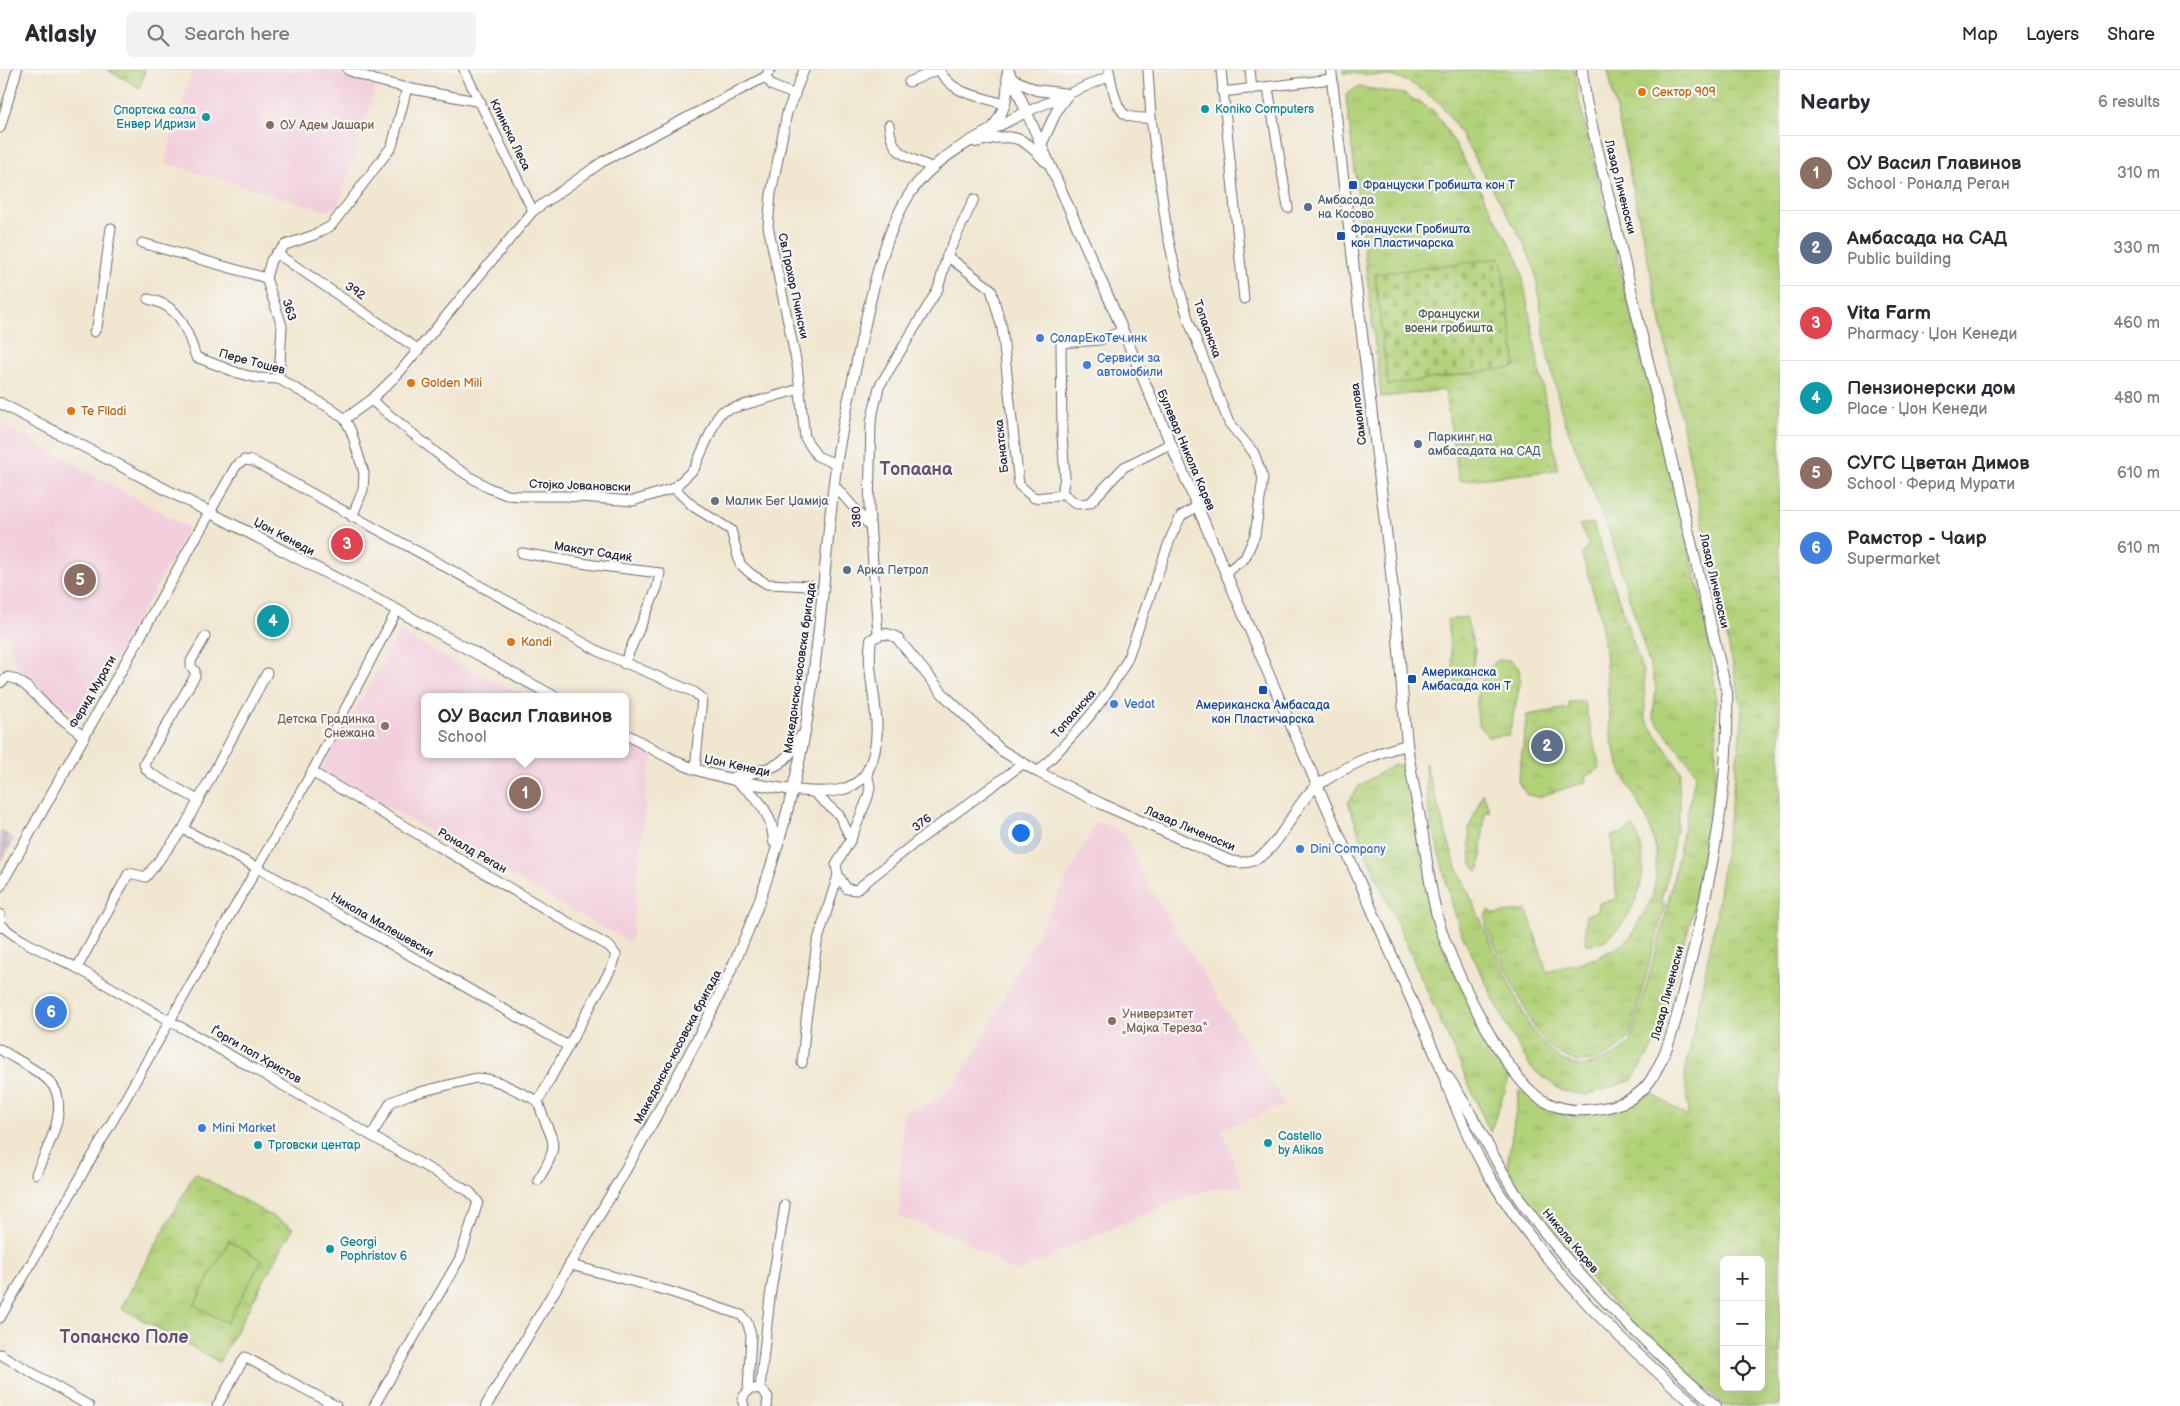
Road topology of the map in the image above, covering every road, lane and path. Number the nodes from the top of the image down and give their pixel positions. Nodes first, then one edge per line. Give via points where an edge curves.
1 (17, 70) edge
2 (348, 70) edge
3 (464, 70) edge
4 (804, 70) edge
5 (938, 70) edge
6 (1148, 70) edge
7 (1221, 70) edge
8 (1250, 70) edge
9 (1582, 70) edge
10 (1009, 73) edge
11 (1109, 73) edge
12 (768, 74) edge
13 (1332, 75) edge
14 (909, 82) dead end
15 (407, 88) junction
16 (1268, 88) junction
17 (1252, 89) junction
18 (1222, 92) junction
19 (1068, 94) junction
20 (795, 95) junction
21 (481, 102) junction
22 (1005, 105) junction
23 (1026, 112) junction
24 (1151, 118) junction
25 (0, 125) edge
26 (889, 125) dead end
27 (992, 130) junction
28 (963, 145) junction
29 (1041, 145) junction
30 (933, 168) junction
31 (1052, 168) junction
32 (974, 199) dead end
33 (1288, 208) dead end
34 (533, 211) junction
35 (111, 228) dead end
36 (142, 243) dead end
37 (276, 253) junction
38 (947, 256) junction
39 (266, 278) junction
40 (148, 299) dead end
41 (1244, 299) dead end
42 (1122, 331) junction
43 (94, 332) dead end
44 (419, 350) junction
45 (279, 379) junction
46 (800, 389) junction
47 (371, 400) junction
48 (0, 403) edge
49 (344, 419) junction
50 (1170, 444) junction
51 (836, 464) junction
52 (834, 485) junction
53 (674, 488) junction
54 (1062, 493) junction
55 (1196, 507) junction
56 (210, 512) junction
57 (352, 517) junction
58 (870, 525) junction
59 (522, 554) dead end
60 (1226, 572) junction
61 (811, 586) dead end
62 (397, 610) junction
63 (878, 634) junction
64 (204, 637) dead end
65 (624, 664) junction
66 (267, 673) dead end
67 (0, 683) edge
68 (548, 693) edge
69 (807, 723) junction
70 (83, 736) junction
71 (629, 736) edge
72 (1407, 745) junction
73 (1024, 763) junction
74 (695, 769) junction
75 (312, 772) junction
76 (867, 772) junction
77 (1038, 772) junction
78 (731, 778) junction
79 (1317, 786) junction
80 (792, 789) junction
81 (813, 792) junction
82 (198, 800) junction
83 (183, 829) junction
84 (850, 839) junction
85 (775, 852) junction
86 (258, 868) junction
87 (838, 875) junction
88 (0, 886) edge
89 (0, 925) edge
90 (77, 968) junction
91 (170, 1020) junction
92 (568, 1046) junction
93 (0, 1049) edge
94 (802, 1063) dead end
95 (1440, 1066) junction
96 (538, 1101) junction
97 (372, 1135) junction
98 (36, 1174) dead end
99 (538, 1180) dead end
100 (785, 1205) dead end
101 (571, 1265) junction
102 (0, 1318) edge
103 (0, 1354) edge
104 (760, 1388) junction
105 (748, 1390) junction
106 (89, 1406) edge
107 (217, 1406) edge
108 (336, 1406) edge
109 (374, 1406) edge
110 (486, 1406) edge
111 (744, 1406) edge
112 (767, 1406) edge
113 (1696, 1406) edge
114 (1716, 1406) edge

1 - 25 street
2 - 15 street
3 - 21 street, Клинска Леса
4 - 20 street, Св.Прохор Пчински
5 - 14 street
5 - 22 street via 946,82 963,94
6 - 24 street, Топаанска
7 - 18 street
8 - 17 street
9 - 72 street, Лазар Личеноски via 1586,101 1727,693 1728,737 1719,824 1704,903 1670,1039 1648,1084 1633,1098 1614,1106 1582,1112 1551,1104 1524,1084 1498,1048 1458,971 1434,908
10 - 19 street via 1036,90
10 - 22 street
10 - 23 street, Булевар Никола Карев
11 - 19 street
11 - 24 street via 1116,100 1124,113
12 - 20 street via 773,86
12 - 34 street via 602,162
13 - 16 street, Самоилова
13 - 72 street, Самоилова via 1395,612
15 - 21 street
15 - 37 street via 392,146 339,217 324,231 285,245
16 - 17 street, Самоилова
16 - 33 street
17 - 18 street, Самоилова
18 - 41 street
19 - 23 street
19 - 29 street
20 - 46 street, Св.Прохор Пчински via 787,113 778,156 768,226
21 - 34 street, Клинска Леса
22 - 27 street
23 - 27 street, Македонско-косовска бригада
23 - 29 street, Булевар Никола Карев
24 - 60 street, Топаанска via 1167,232 1189,322 1228,423 1254,453 1263,478 1254,535 1245,558
26 - 30 street via 893,147 902,155
27 - 28 street, Македонско-косовска бригада
28 - 30 street, Македонско-косовска бригада
28 - 31 street via 1005,136 1029,144
29 - 31 street, Булевар Никола Карев
30 - 51 street, Македонско-косовска бригада via 910,193 885,251 866,318
31 - 42 street, Булевар Никола Карев
32 - 38 street, 380
34 - 44 street
35 - 43 street
36 - 39 street
37 - 39 street
37 - 44 street, 392
38 - 54 street, Банатска via 991,289 1002,328 1019,485 1034,498
38 - 58 street, 380 via 938,289 879,387 871,422
39 - 45 street, 363 via 282,326
40 - 45 street, Пере Тошев via 161,302 180,318 196,357 238,373
42 - 50 street, Булевар Никола Карев
42 - 54 street via 1100,340 1061,343 1065,477
44 - 47 street
45 - 49 street, Пере Тошев
46 - 51 street, Св.Прохор Пчински via 805,438 817,456
46 - 53 street, Стојко Јовановски via 723,411 694,469
47 - 49 street
47 - 53 street, Стојко Јовановски via 449,463 489,488 507,495 633,501
48 - 56 street, Џон Кенеди
49 - 57 street via 364,473 362,490
50 - 54 street via 1124,467 1090,503 1077,504
50 - 55 street, Булевар Никола Карев
51 - 52 street, Македонско-косовска бригада
52 - 58 street
52 - 69 street, Македонско-косовска бригада via 825,587
53 - 61 street via 694,507 731,530 740,564 751,574 767,584
55 - 60 street, Булевар Никола Карев
55 - 77 street, Топаанска via 1181,516 1171,537 1119,675 1094,712
56 - 57 street via 236,466 249,460
56 - 62 street, Џон Кенеди
56 - 70 street, Ферид Мурати
57 - 65 street
58 - 63 street, 380
59 - 65 street, Максут Садиќ via 660,573 654,596
60 - 79 street, Булевар Никола Карев
62 - 68 street, Џон Кенеди
62 - 75 street
63 - 73 street, Лазар Личеноски via 897,638 972,724 1001,750
63 - 76 street, 380 via 871,640 870,648 876,733
64 - 82 street via 191,662 195,676 144,764 150,773
65 - 74 street via 680,685 702,699
66 - 82 street
67 - 70 street via 8,677 16,679
69 - 78 street via 796,746 780,763 767,770
69 - 80 street, Македонско-косовска бригада
70 - 88 street, Ферид Мурати
71 - 74 street, Џон Кенеди
72 - 79 street, Лазар Личеноски via 1357,764
73 - 77 street, Лазар Личеноски
73 - 87 street, 376 via 856,890 847,889
74 - 78 street, Џон Кенеди
75 - 86 street
75 - 92 street, Роналд Реган via 610,947 616,955 614,965
76 - 81 street via 856,783 840,790
76 - 84 street via 868,797
77 - 79 street, Лазар Личеноски via 1109,808 1241,863 1257,860 1265,853
78 - 80 street, Џон Кенеди
78 - 85 street via 746,788 767,812
79 - 95 street, Никола Карев
80 - 81 street
80 - 85 street, Македонско-косовска бригада
81 - 84 street via 839,815
82 - 83 street
83 - 86 street, Никола Малешевски
83 - 90 street via 146,877 129,873
84 - 87 street via 836,865
85 - 101 street, Македонско-косовска бригада via 726,986 623,1177
86 - 91 street
86 - 92 street, Никола Малешевски
87 - 94 street via 817,943
89 - 90 street, Ѓорги поп Христов
90 - 91 street, Ѓорги поп Христов
91 - 97 street, Ѓорги поп Христов
91 - 102 street
92 - 96 street
93 - 98 street via 50,1081 58,1098 58,1118
95 - 113 street, Никола Карев via 1480,1160 1521,1224 1582,1299
95 - 114 street, Никола Карев via 1463,1098 1494,1157 1538,1224 1614,1310
96 - 97 street via 501,1083 476,1078 408,1094 391,1102
96 - 99 street via 554,1146
97 - 109 street, Ѓорги поп Христов via 470,1192 478,1202 460,1258
100 - 104 street
101 - 105 street via 741,1315 751,1335
101 - 110 street, Македонско-косовска бригада
103 - 106 street
104 - 105 street
104 - 112 street via 768,1396
105 - 111 street via 742,1399
107 - 108 street via 245,1357

